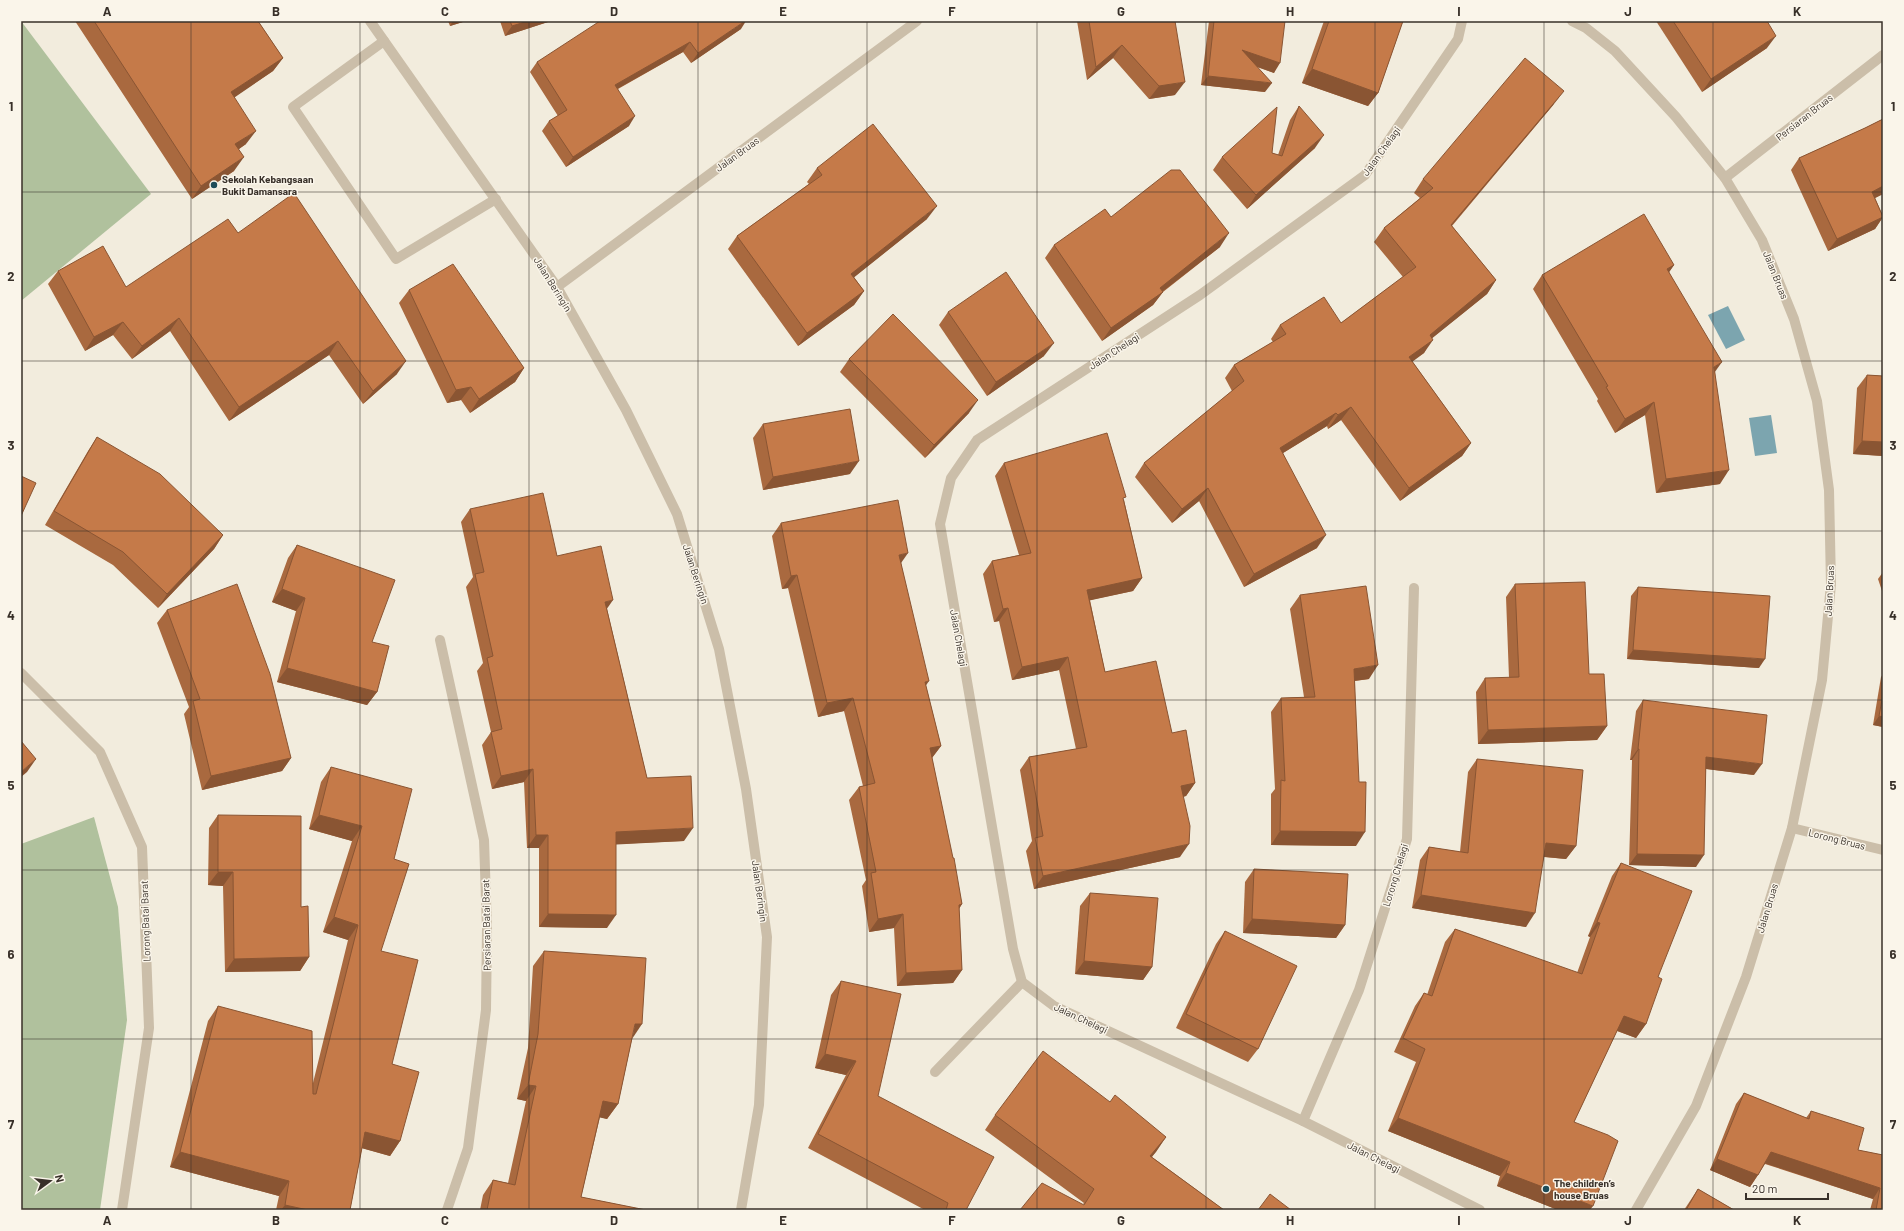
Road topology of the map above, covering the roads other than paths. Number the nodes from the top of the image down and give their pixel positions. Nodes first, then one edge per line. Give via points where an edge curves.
1 (370, 21) edge
2 (917, 21) edge
3 (1462, 21) edge
4 (1572, 21) edge
5 (384, 41) junction
6 (1883, 55) edge
7 (1725, 178) junction
8 (496, 199) junction
9 (557, 287) junction
10 (1414, 588) dead end
11 (440, 640) dead end
12 (21, 673) edge
13 (1792, 828) junction
14 (1883, 850) edge
15 (1022, 982) junction
16 (935, 1072) dead end
17 (1303, 1121) junction
18 (122, 1210) edge
19 (447, 1210) edge
20 (741, 1210) edge
21 (1480, 1210) edge
22 (1636, 1210) edge

1 - 5 street, Jalan Beringin
2 - 9 street, Jalan Bruas
3 - 15 street, Jalan Chelagi via 1458,39 1365,175 1200,295 977,440 951,478 940,524 1013,949
4 - 7 street, Jalan Bruas via 1586,28 1615,51 1676,117
5 - 8 street, Jalan Beringin
5 - 8 street via 293,107 396,260
6 - 7 street, Persiaran Bruas
7 - 13 street, Jalan Bruas via 1762,240 1794,319 1817,401 1829,490 1830,584 1822,680
8 - 9 street, Jalan Beringin
9 - 20 street, Jalan Beringin via 626,410 677,514 719,648 746,789 767,937 759,1105
10 - 17 street, Lorong Chelagi via 1406,839 1359,990
11 - 19 street, Persiaran Batai Barat via 484,840 487,929 486,1010 468,1148
12 - 18 street, Lorong Batai Barat via 100,752 142,848 149,1028
13 - 14 street, Lorong Bruas
13 - 22 street, Jalan Bruas via 1746,977 1696,1106
15 - 16 street
15 - 17 street, Jalan Chelagi via 1054,1006
17 - 21 street, Jalan Chelagi

